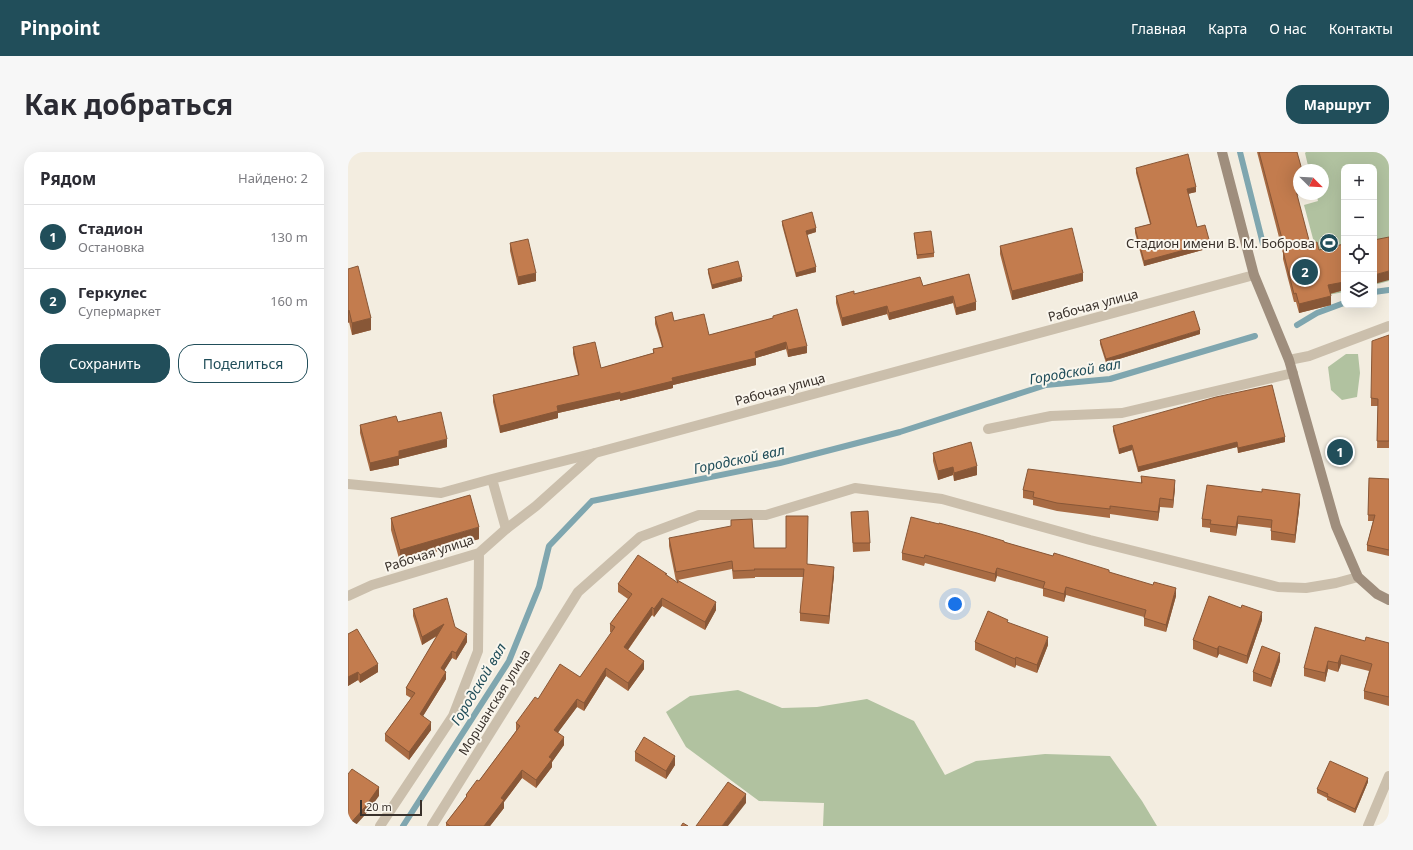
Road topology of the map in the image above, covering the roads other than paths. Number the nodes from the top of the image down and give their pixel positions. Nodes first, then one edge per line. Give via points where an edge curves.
1 (1222, 152) edge
2 (1254, 275) junction
3 (1389, 326) edge
4 (1289, 360) junction
5 (1293, 373) junction
6 (988, 428) dead end
7 (595, 453) junction
8 (492, 479) junction
9 (348, 484) edge
10 (506, 529) junction
11 (479, 553) junction
12 (1358, 577) junction
13 (348, 596) edge
14 (1389, 600) edge
15 (1389, 776) edge
16 (380, 826) edge
17 (432, 826) edge
18 (1368, 826) edge

1 - 2 street
2 - 4 street
2 - 7 street, Рабочая улица
3 - 4 street via 1309,356
4 - 5 street
5 - 6 street via 1122,413 1052,416
5 - 12 street via 1336,526
7 - 8 street
7 - 10 street, Рабочая улица
8 - 9 street via 441,493
8 - 10 street
10 - 11 street, Рабочая улица
11 - 13 street, Рабочая улица via 372,585
11 - 16 street, Моршанская улица via 478,651 453,716
12 - 14 street via 1376,594
12 - 17 street, Моршанская улица via 1306,588 1278,587 942,500 855,488 766,515 700,515 640,537 578,592
15 - 18 street

